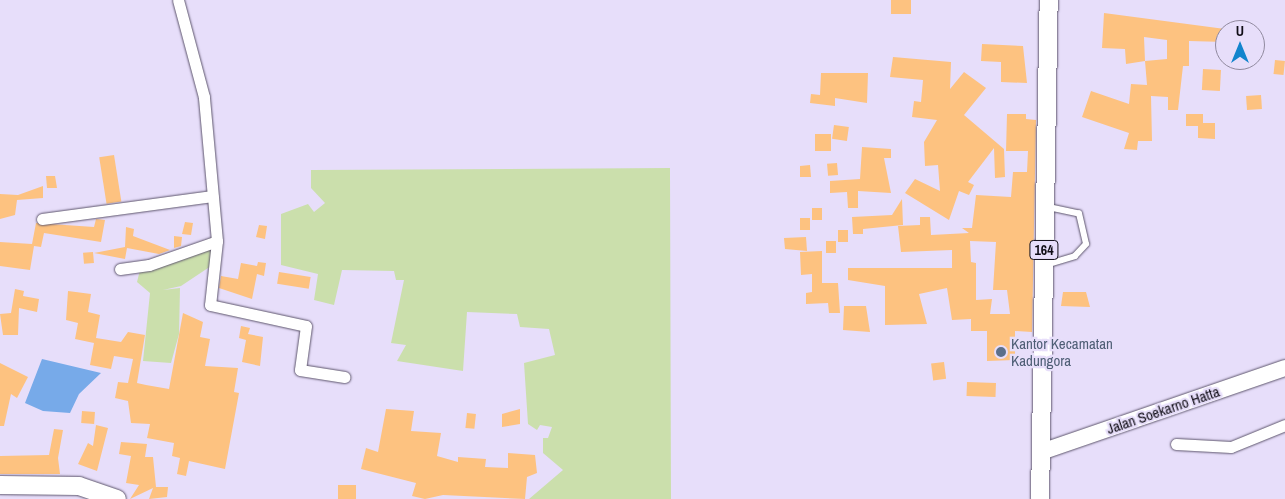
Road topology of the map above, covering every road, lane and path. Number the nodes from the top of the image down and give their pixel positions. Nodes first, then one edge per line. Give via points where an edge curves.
1 (178, 0) edge
2 (1049, 0) edge
3 (212, 196) junction
4 (1045, 206) junction
5 (42, 219) dead end
6 (218, 241) junction
7 (1044, 265) junction
8 (120, 269) dead end
9 (1285, 368) edge
10 (344, 377) dead end
11 (1285, 425) edge
12 (1176, 444) dead end
13 (1041, 452) junction
14 (0, 484) edge
15 (117, 499) edge
16 (1040, 499) edge

1 - 3 street via 204,97
2 - 4 main road, 164
3 - 5 street
3 - 6 street
4 - 7 main road, 164
4 - 7 lane via 1079,214 1086,244 1075,256
6 - 8 street via 149,265
6 - 10 street via 210,305 306,326 300,370
7 - 13 main road, 164
9 - 13 street, Jalan Soekarno Hatta
11 - 12 street via 1231,447
13 - 16 main road, 164
14 - 15 main road via 79,486

